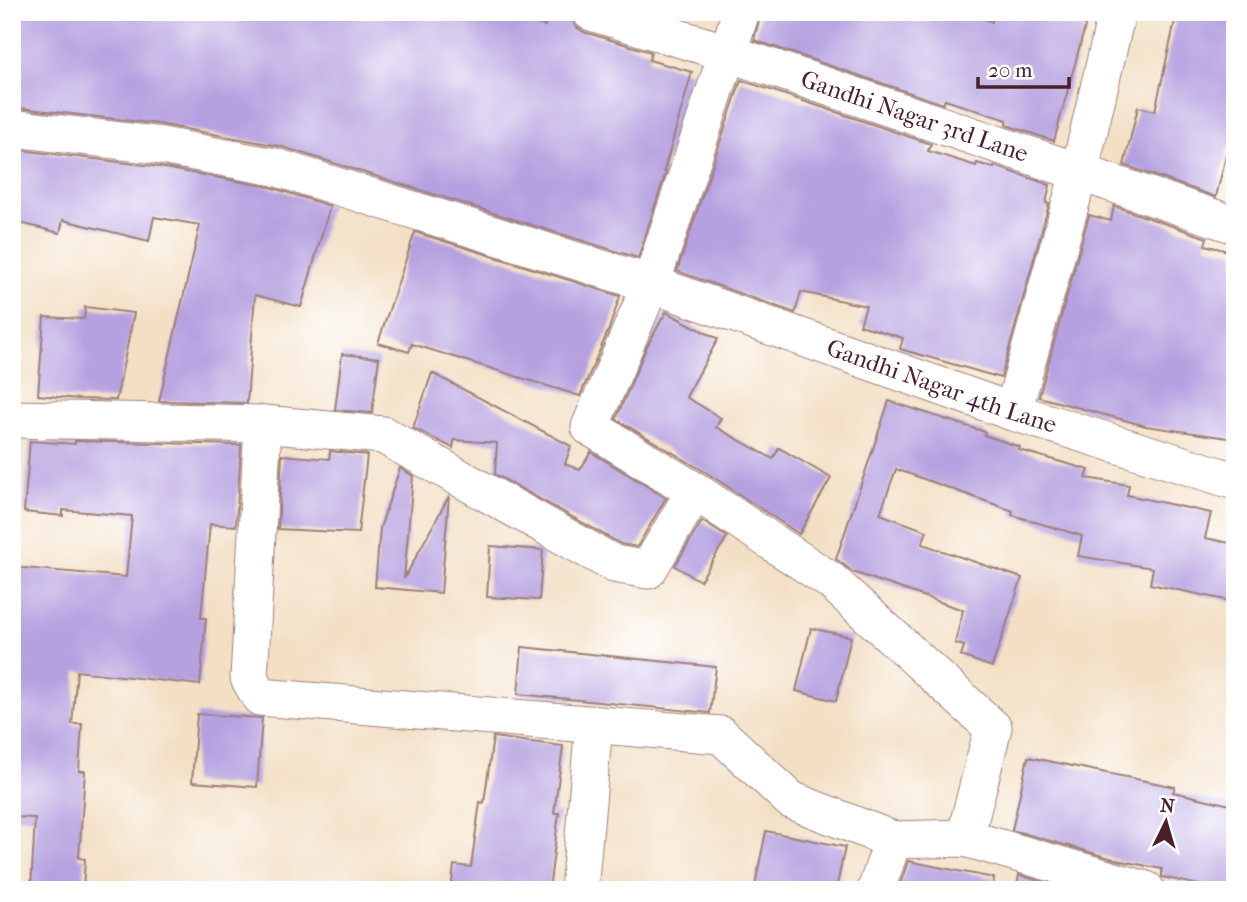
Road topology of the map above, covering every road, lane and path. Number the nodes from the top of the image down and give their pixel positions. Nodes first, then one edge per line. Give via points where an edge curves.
1 (591, 12) edge
2 (741, 12) edge
3 (1117, 12) edge
4 (728, 53) junction
5 (12, 128) edge
6 (1079, 173) junction
7 (1235, 225) edge
8 (651, 284) junction
9 (1013, 412) junction
10 (12, 419) edge
11 (264, 424) junction
12 (1235, 481) edge
13 (695, 491) junction
14 (594, 725) junction
15 (965, 838) junction
16 (893, 840) junction
17 (579, 890) edge
18 (876, 890) edge
19 (1146, 890) edge

1 - 4 street, Gandhi Nagar 3rd Lane
2 - 4 street
3 - 6 street
4 - 6 street, Gandhi Nagar 3rd Lane
4 - 8 street
5 - 8 street, Gandhi Nagar 4th Lane via 156,145 275,167
6 - 7 street, Gandhi Nagar 3rd Lane
6 - 9 street
8 - 9 street, Gandhi Nagar 4th Lane
8 - 13 street via 590,427
9 - 12 street, Gandhi Nagar 4th Lane
10 - 11 street
11 - 13 street via 383,435 614,564 648,570
11 - 14 street via 249,678 260,697
13 - 15 street via 831,581 993,728
14 - 16 street via 721,735 791,800
14 - 17 street
15 - 16 street
15 - 19 street
16 - 18 street

